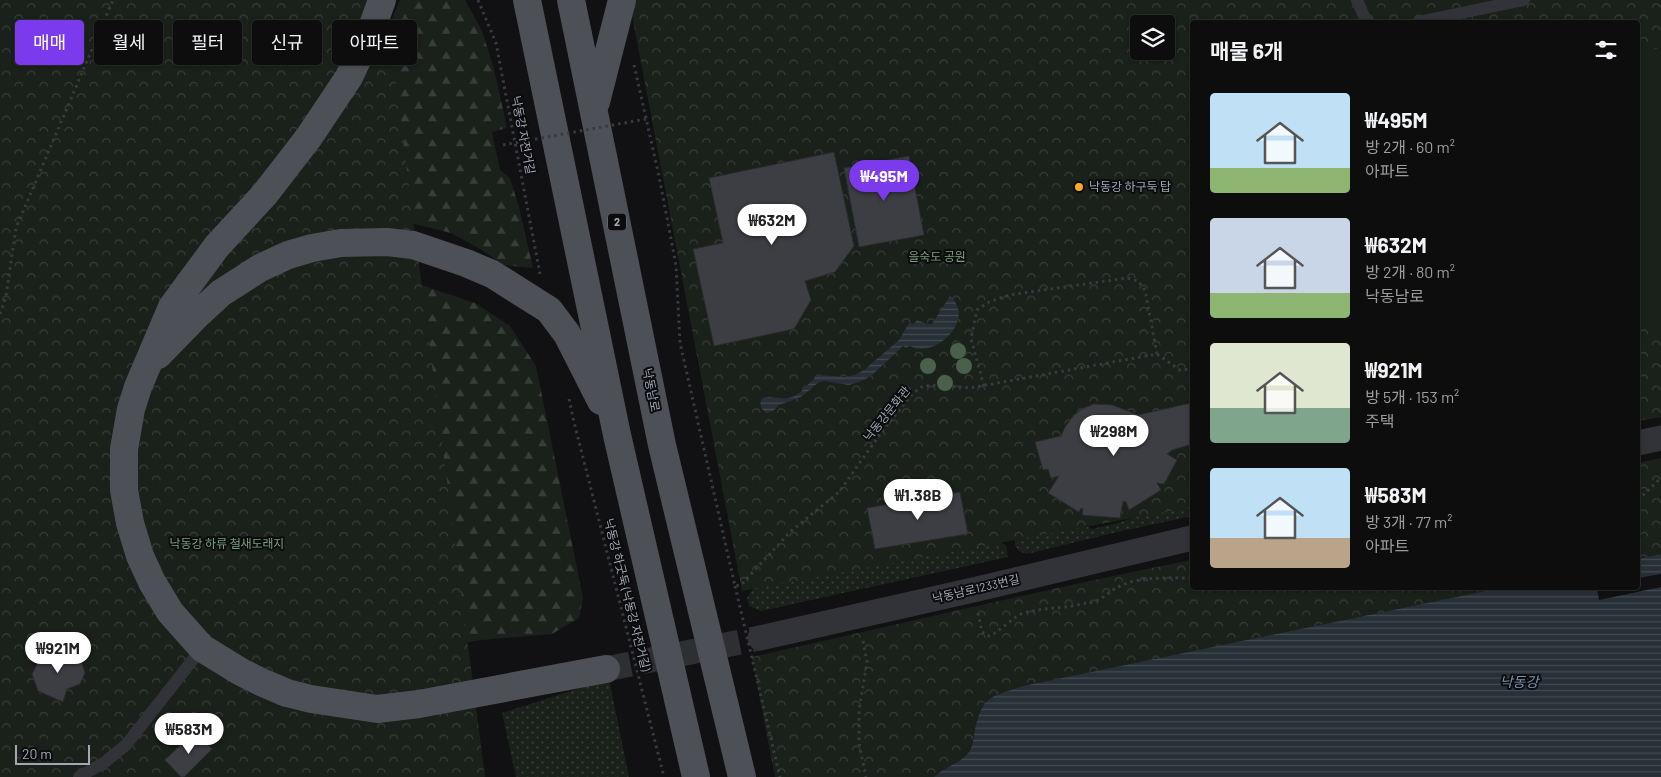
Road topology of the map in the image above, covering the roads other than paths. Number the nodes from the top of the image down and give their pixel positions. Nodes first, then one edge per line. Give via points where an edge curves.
1 (382, 0) edge
2 (527, 0) edge
3 (571, 0) edge
4 (622, 0) edge
5 (1356, 0) edge
6 (1524, 0) edge
7 (1366, 20) edge
8 (1428, 20) edge
9 (594, 108) junction
10 (148, 365) junction
11 (618, 435) junction
12 (1661, 438) edge
13 (1640, 443) edge
14 (1190, 538) edge
15 (760, 638) tunnel mouth
16 (202, 648) junction
17 (606, 669) tunnel mouth
18 (79, 777) edge
19 (696, 777) edge
20 (742, 777) edge

1 - 10 main road via 349,77 309,137 265,194 217,246 172,307
2 - 11 main road
3 - 9 main road, 낙동남로 / 2
4 - 9 main road
5 - 7 lane
6 - 8 lane
9 - 20 main road, 낙동남로 / 2 via 662,445
10 - 11 main road via 221,293 260,268 288,255 341,243 413,245 492,274 549,310 567,334
10 - 16 main road via 131,409 124,449 124,490 130,523 152,582 170,612
11 - 19 main road
12 - 13 street
14 - 15 street, 낙동남로1233번길
16 - 17 main road via 241,672 287,692 377,709 427,703
16 - 18 lane via 126,745

